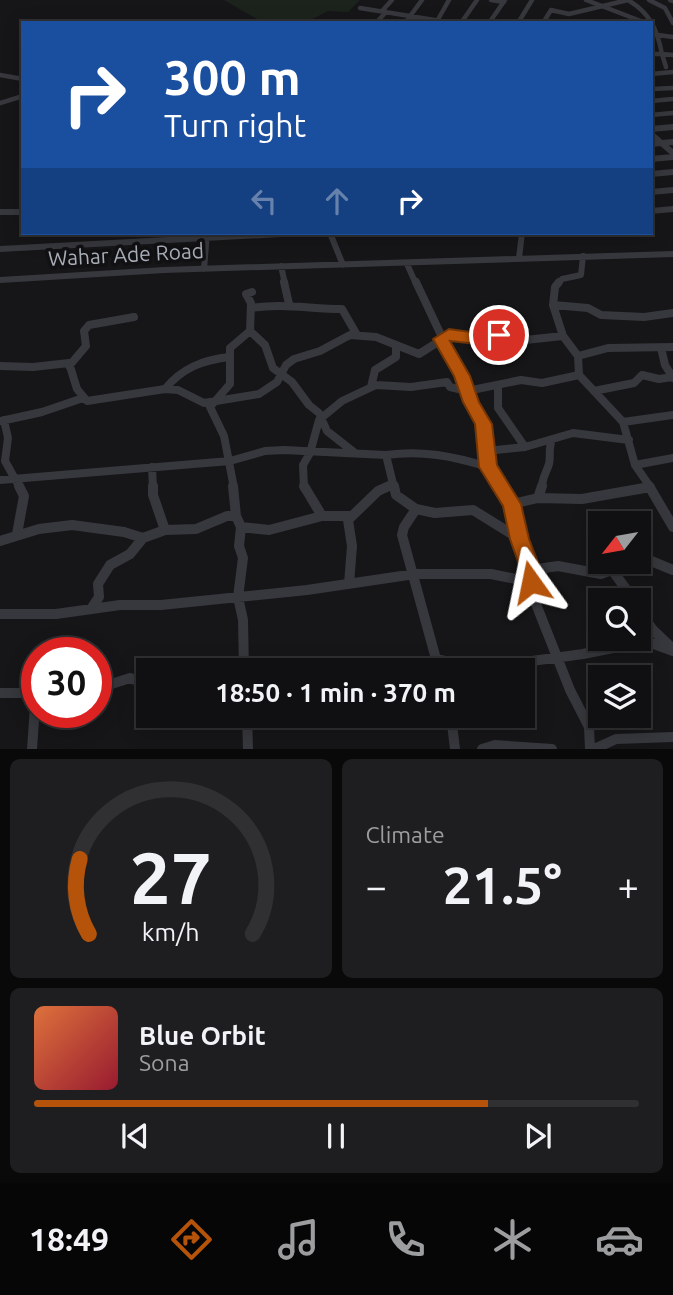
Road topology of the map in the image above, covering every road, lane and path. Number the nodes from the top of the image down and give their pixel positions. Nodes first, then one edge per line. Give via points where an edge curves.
1 (368, 0) edge
2 (393, 0) edge
3 (422, 0) edge
4 (449, 0) edge
5 (477, 0) edge
6 (491, 0) edge
7 (531, 0) edge
8 (586, 0) edge
9 (649, 0) edge
10 (505, 1) edge
11 (618, 1) edge
12 (603, 5) junction
13 (647, 10) junction
14 (666, 11) junction
15 (384, 12) junction
16 (569, 14) junction
17 (410, 16) junction
18 (377, 21) edge
19 (406, 21) edge
20 (432, 21) edge
21 (438, 21) edge
22 (462, 21) edge
23 (490, 21) edge
24 (519, 21) edge
25 (545, 21) edge
26 (569, 21) edge
27 (641, 21) edge
28 (650, 21) edge
29 (673, 23) edge
30 (655, 34) edge
31 (673, 37) edge
32 (653, 54) edge
33 (662, 54) junction
34 (673, 55) edge
35 (666, 67) dead end
36 (673, 72) edge
37 (653, 74) edge
38 (0, 75) edge
39 (21, 79) edge
40 (673, 88) edge
41 (653, 89) edge
42 (21, 97) edge
43 (673, 99) edge
44 (653, 101) edge
45 (0, 103) edge
46 (673, 113) edge
47 (653, 115) edge
48 (673, 127) edge
49 (653, 131) edge
50 (653, 133) edge
51 (673, 142) edge
52 (662, 143) junction
53 (653, 144) edge
54 (673, 155) edge
55 (653, 159) edge
56 (673, 172) edge
57 (653, 174) edge
58 (673, 190) edge
59 (653, 192) edge
60 (673, 209) edge
61 (653, 211) edge
62 (0, 212) edge
63 (21, 212) edge
64 (207, 235) edge
65 (331, 235) edge
66 (522, 235) edge
67 (0, 249) edge
68 (673, 254) edge
69 (583, 256) junction
70 (519, 258) junction
71 (407, 264) junction
72 (343, 265) junction
73 (281, 267) junction
74 (204, 269) junction
75 (0, 280) edge
76 (252, 292) dead end
77 (289, 304) junction
78 (553, 304) junction
79 (251, 308) junction
80 (673, 313) edge
81 (134, 317) dead end
82 (250, 331) junction
83 (357, 335) junction
84 (563, 337) junction
85 (441, 339) junction
86 (396, 347) junction
87 (662, 348) junction
88 (673, 348) edge
89 (578, 356) junction
90 (229, 357) junction
91 (0, 366) edge
92 (69, 366) junction
93 (579, 375) junction
94 (282, 377) junction
95 (672, 378) edge
96 (371, 387) junction
97 (498, 388) junction
98 (166, 389) junction
99 (467, 391) junction
100 (594, 391) junction
101 (83, 398) junction
102 (217, 401) junction
103 (673, 415) edge
104 (319, 420) junction
105 (2, 421) edge
106 (622, 422) junction
107 (552, 440) junction
108 (629, 440) junction
109 (525, 447) junction
110 (487, 451) junction
111 (310, 453) junction
112 (355, 453) junction
113 (386, 455) junction
114 (673, 458) edge
115 (230, 461) junction
116 (635, 465) junction
117 (152, 467) junction
118 (488, 467) junction
119 (0, 480) edge
120 (13, 480) junction
121 (393, 484) junction
122 (650, 486) junction
123 (538, 498) junction
124 (512, 504) junction
125 (668, 504) edge
126 (416, 509) junction
127 (236, 516) junction
128 (322, 516) junction
129 (351, 516) junction
130 (240, 527) junction
131 (673, 527) edge
132 (165, 530) junction
133 (17, 534) junction
134 (143, 538) junction
135 (520, 539) junction
136 (0, 541) edge
137 (651, 561) edge
138 (531, 570) junction
139 (673, 570) edge
140 (588, 572) edge
141 (415, 574) junction
142 (531, 582) junction
143 (349, 584) junction
144 (238, 597) junction
145 (91, 609) junction
146 (0, 614) edge
147 (651, 627) edge
148 (673, 649) edge
149 (244, 658) edge
150 (436, 658) edge
151 (558, 658) junction
152 (535, 661) edge
153 (136, 680) edge
154 (112, 684) edge
155 (0, 693) edge
156 (21, 693) edge
157 (34, 728) edge
158 (247, 728) edge
159 (452, 728) edge
160 (673, 737) edge
161 (32, 749) edge
162 (247, 749) edge
163 (455, 749) edge
164 (482, 749) edge
165 (552, 749) edge
166 (592, 749) edge

1 - 15 street via 360,8
2 - 15 street
3 - 17 street
4 - 21 street
5 - 22 street
6 - 10 street
7 - 24 street
8 - 12 street
9 - 14 street
10 - 23 street
11 - 12 street
11 - 13 street via 628,0
12 - 16 street
12 - 27 street
13 - 14 street
13 - 28 street
14 - 29 street
15 - 17 street
15 - 18 street
16 - 25 street via 551,10
16 - 26 street
17 - 19 street
17 - 20 street
30 - 31 street
30 - 33 street
32 - 33 street
33 - 34 street
33 - 35 street
36 - 37 street
38 - 39 street
40 - 41 street
42 - 45 street
43 - 44 street
46 - 47 street
48 - 49 street
50 - 52 street
51 - 52 street
52 - 53 street
52 - 54 street
54 - 55 street
56 - 57 street
58 - 59 street
60 - 61 street
62 - 63 street
64 - 67 street
64 - 74 street
65 - 72 street
66 - 70 street
68 - 69 street, Wahar Ade Road
69 - 70 street, Wahar Ade Road
69 - 78 street via 581,275 562,279 555,287
70 - 71 street, Wahar Ade Road
71 - 72 street, Wahar Ade Road
71 - 85 street
72 - 73 street, Wahar Ade Road
73 - 74 street, Wahar Ade Road
73 - 77 street
74 - 75 street, Wahar Ade Road
76 - 79 street via 246,294
77 - 79 street
77 - 83 street via 342,309
78 - 80 street via 588,307 601,315
78 - 84 street
79 - 82 street
81 - 92 street via 85,327 86,346
82 - 90 street via 230,348
82 - 94 street via 265,345 270,363
83 - 86 street via 376,337
83 - 94 street via 294,359
84 - 85 street via 525,340 505,333 486,339 449,335
84 - 89 street
85 - 86 street via 419,354
85 - 99 street
86 - 96 street via 396,357 374,370
87 - 88 street
87 - 89 street via 608,348
87 - 95 street
89 - 93 street
90 - 98 street via 185,368
90 - 102 street via 230,384
91 - 92 street
92 - 101 street
93 - 97 street via 542,383 521,380
93 - 100 street
94 - 102 street via 259,394
94 - 104 street via 319,413
95 - 100 street via 642,375 634,383
96 - 99 street via 447,382
96 - 104 street via 342,401
97 - 99 street
97 - 109 street via 498,408
98 - 101 street via 100,401
98 - 102 street via 184,392 197,401
99 - 110 street via 483,424
100 - 106 street
101 - 105 street
102 - 115 street via 210,407 225,436
103 - 106 street
104 - 111 street
104 - 112 street via 329,435
105 - 120 street via 8,439 5,461
106 - 108 street
107 - 108 street via 573,433
107 - 109 street
107 - 123 street
108 - 116 street
109 - 110 street
110 - 118 street
111 - 112 street
111 - 115 street via 265,452
111 - 128 street via 303,465 304,487
112 - 113 street
113 - 118 street via 450,454
113 - 121 street
114 - 116 street
115 - 117 street
115 - 127 street
116 - 122 street
117 - 120 street
117 - 132 street via 153,495
118 - 124 street
119 - 120 street
120 - 133 street via 24,496
121 - 126 street via 397,498
121 - 129 street via 378,491
122 - 123 street via 582,499
122 - 125 street
123 - 124 street
124 - 135 street
125 - 131 street
126 - 135 street via 435,513 473,510
126 - 141 street via 402,528
127 - 130 street
127 - 132 street via 196,529
128 - 129 street
128 - 130 street via 269,530
129 - 143 street
130 - 144 street via 243,558
132 - 134 street
133 - 134 street via 72,525
133 - 136 street
134 - 145 street via 130,554 110,565
135 - 138 street
137 - 139 street
138 - 140 street via 551,565
138 - 142 street
141 - 142 street via 491,574
141 - 143 street
141 - 150 street
142 - 151 street
143 - 144 street
144 - 145 street
144 - 149 street
145 - 146 street
147 - 148 street
148 - 151 street via 638,643
151 - 152 street
151 - 166 street via 589,727
153 - 154 street
155 - 156 street
157 - 161 street
158 - 162 street
159 - 163 street
160 - 166 street via 615,739
164 - 165 street via 495,745

